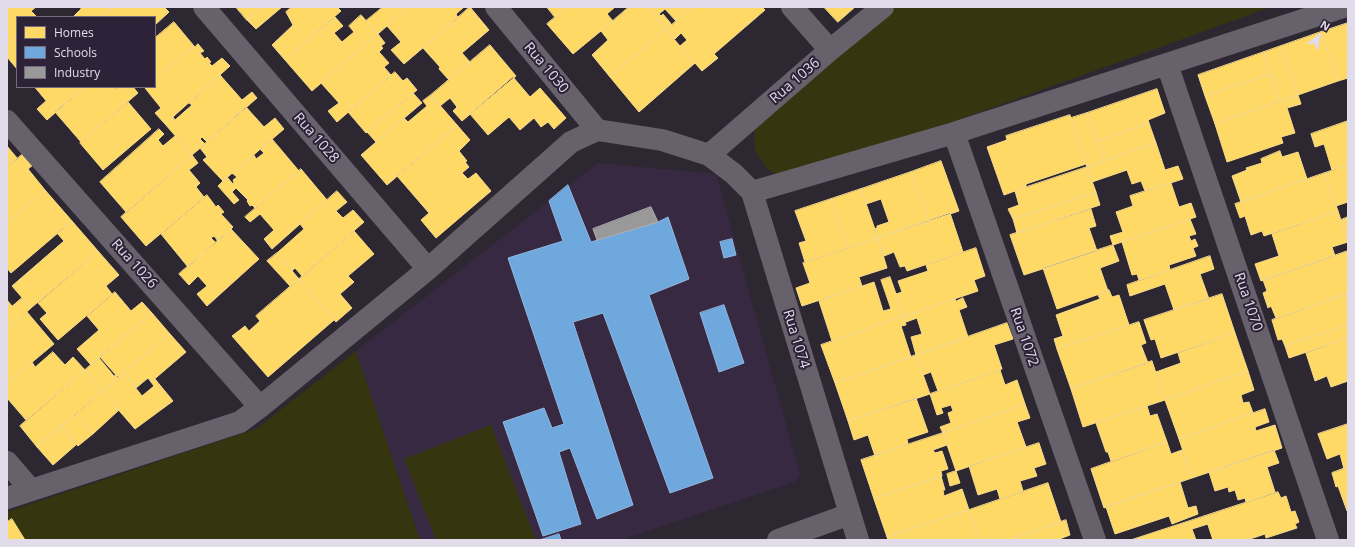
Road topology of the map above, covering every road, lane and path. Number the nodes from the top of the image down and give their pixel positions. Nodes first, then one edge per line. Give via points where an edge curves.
1 (204, 7) edge
2 (496, 7) edge
3 (792, 7) edge
4 (882, 7) edge
5 (1343, 7) edge
6 (830, 50) junction
7 (1168, 64) junction
8 (7, 121) edge
9 (597, 130) junction
10 (954, 133) junction
11 (709, 155) junction
12 (752, 192) junction
13 (428, 269) junction
14 (260, 407) junction
15 (7, 462) edge
16 (31, 490) junction
17 (7, 498) edge
18 (850, 514) junction
19 (778, 540) edge
20 (858, 540) edge
21 (1095, 540) edge
22 (1328, 540) edge

1 - 13 street, Rua 1028
2 - 9 street, Rua 1030
3 - 6 street
4 - 6 street, Rua 1036
5 - 7 street
6 - 11 street, Rua 1036
7 - 10 street
7 - 22 street, Rua 1070
8 - 14 street, Rua 1026
9 - 11 street, Rua 1074 via 662,140
9 - 13 street via 571,142
10 - 12 street
10 - 21 street, Rua 1072
11 - 12 street, Rua 1074
12 - 18 street, Rua 1074
13 - 14 street
14 - 16 street via 240,422
15 - 16 street
16 - 17 street
18 - 19 street
18 - 20 street, Rua 1074

